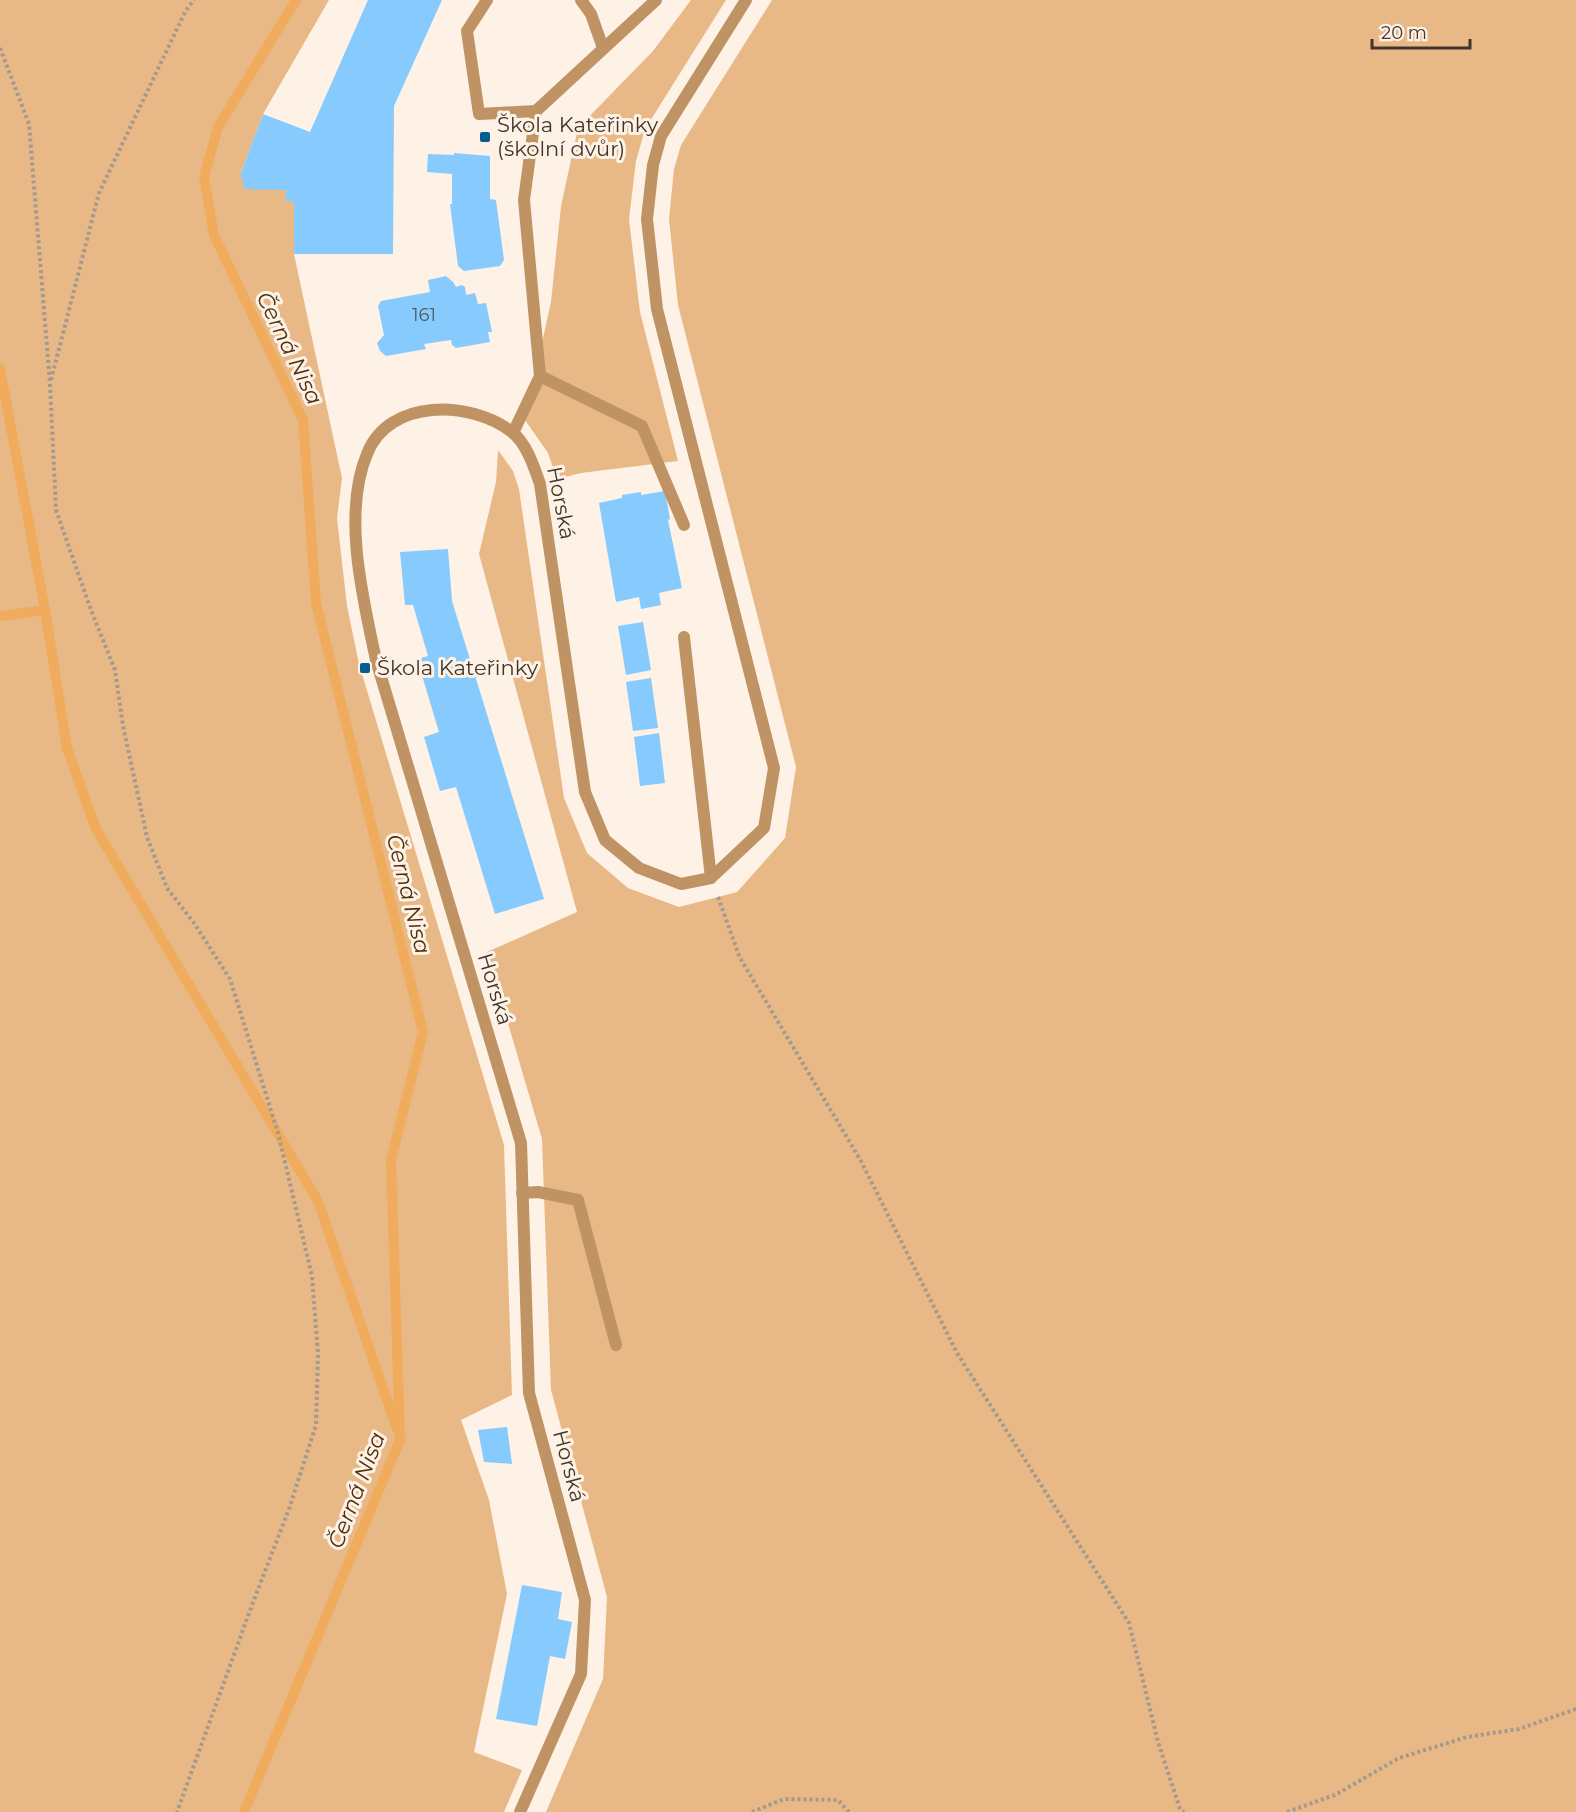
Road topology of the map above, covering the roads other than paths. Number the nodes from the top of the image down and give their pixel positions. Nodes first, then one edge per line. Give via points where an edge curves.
1 (487, 0) edge
2 (581, 0) edge
3 (656, 0) edge
4 (746, 0) edge
5 (603, 48) junction
6 (536, 111) junction
7 (540, 376) junction
8 (513, 433) junction
9 (684, 525) dead end
10 (684, 637) dead end
11 (711, 878) junction
12 (522, 1193) junction
13 (616, 1345) dead end
14 (520, 1812) edge

1 - 6 street via 467,31 478,114
2 - 5 street via 591,14
3 - 5 street
4 - 11 street via 661,136 653,165 647,219 657,309 774,768 764,828
5 - 6 street
6 - 7 street via 524,200
7 - 8 street
7 - 9 street via 642,426
8 - 11 street, Horská via 532,461 540,484 585,792 606,840 639,868 681,884
8 - 12 street, Horská via 486,417 459,410 406,415 381,430 367,453 354,518 364,603 376,660 521,1143
10 - 11 street
12 - 13 street via 579,1200
12 - 14 street, Horská via 529,1393 585,1600 581,1674

